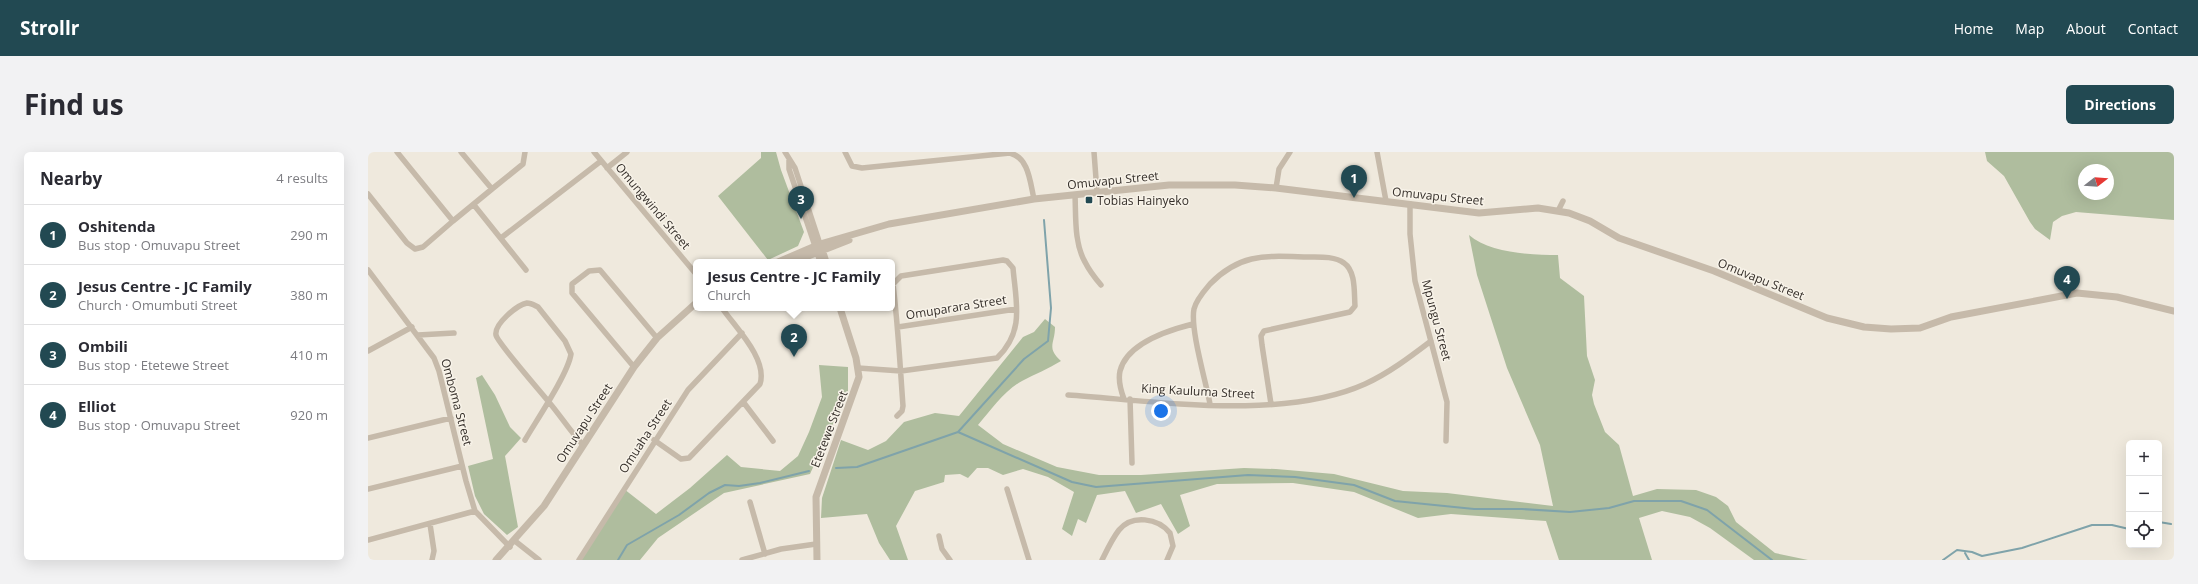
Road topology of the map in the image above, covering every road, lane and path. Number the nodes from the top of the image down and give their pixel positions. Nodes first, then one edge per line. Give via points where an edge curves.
1 (397, 152) edge
2 (461, 152) edge
3 (525, 152) edge
4 (594, 152) edge
5 (627, 152) edge
6 (785, 152) edge
7 (845, 152) edge
8 (1094, 152) edge
9 (1290, 152) edge
10 (1377, 152) edge
11 (982, 153) edge
12 (601, 161) junction
13 (607, 168) junction
14 (1276, 188) junction
15 (492, 189) junction
16 (1097, 192) junction
17 (368, 194) edge
18 (1075, 195) junction
19 (1034, 199) junction
20 (1386, 201) junction
21 (1564, 201) dead end
22 (1410, 204) junction
23 (474, 205) junction
24 (1558, 211) junction
25 (453, 221) junction
26 (500, 238) junction
27 (819, 248) junction
28 (787, 259) edge
29 (799, 259) edge
30 (820, 259) edge
31 (824, 259) edge
32 (368, 270) edge
33 (526, 270) dead end
34 (693, 270) edge
35 (895, 282) edge
36 (1101, 285) dead end
37 (895, 301) edge
38 (693, 306) edge
39 (1016, 309) junction
40 (724, 311) edge
41 (841, 311) edge
42 (2174, 311) edge
43 (1193, 324) junction
44 (412, 327) junction
45 (898, 327) junction
46 (454, 333) dead end
47 (742, 334) junction
48 (418, 335) junction
49 (657, 338) junction
50 (1431, 341) junction
51 (368, 351) edge
52 (634, 367) junction
53 (858, 368) junction
54 (901, 371) junction
55 (1068, 395) dead end
56 (1124, 399) junction
57 (1130, 399) junction
58 (548, 401) junction
59 (744, 403) junction
60 (1210, 404) junction
61 (1272, 404) junction
62 (897, 416) dead end
63 (451, 418) junction
64 (368, 438) edge
65 (525, 440) dead end
66 (654, 440) junction
67 (773, 441) dead end
68 (1446, 441) dead end
69 (583, 445) junction
70 (1132, 463) dead end
71 (462, 466) junction
72 (368, 489) edge
73 (1007, 489) dead end
74 (750, 502) dead end
75 (476, 511) junction
76 (430, 524) junction
77 (939, 536) dead end
78 (368, 540) edge
79 (515, 541) junction
80 (816, 544) junction
81 (510, 547) junction
82 (765, 554) junction
83 (432, 560) edge
84 (496, 560) edge
85 (539, 560) edge
86 (578, 560) edge
87 (742, 560) edge
88 (817, 560) edge
89 (950, 560) edge
90 (1029, 560) edge
91 (1102, 560) edge
92 (1167, 560) edge

1 - 25 street
2 - 15 street
3 - 15 street via 524,164
4 - 12 street, Omungwindi Street
5 - 13 street
6 - 27 street
7 - 11 street via 852,166 862,168
8 - 16 street
9 - 14 street via 1280,169
10 - 20 street
11 - 19 street via 1010,152 1020,157
12 - 13 street, Omungwindi Street
12 - 26 street
13 - 34 street, Omungwindi Street
14 - 16 street, Omuvapu Street via 1200,184
14 - 20 street, Omuvapu Street
15 - 23 street
16 - 18 street, Omuvapu Street
17 - 25 street via 407,243 415,249 423,247
18 - 19 street, Omuvapu Street
18 - 36 street via 1076,230 1084,261
19 - 27 street, Omuvapu Street via 890,224
20 - 22 street, Omuvapu Street
21 - 24 street
22 - 24 street, Omuvapu Street via 1479,213 1538,208
22 - 50 street, Mpungu Street via 1411,258
23 - 25 street
23 - 26 street
24 - 42 street, Omuvapu Street via 1578,215 1619,238 1714,271 1827,318 1864,327 1920,328 1951,317 2077,293 2117,297
26 - 33 street
27 - 28 street, Omuvapu Street
27 - 29 street, Omuvapu Street
27 - 30 street
27 - 31 street
32 - 44 street, Omboma Street
35 - 39 street via 901,276 1003,260 1013,268
37 - 45 street
38 - 49 street, Omuvapu Street
39 - 45 street, Omuparara Street
39 - 54 street via 1017,325 1013,336 997,358
40 - 47 street
41 - 53 street, Etetewe Street
43 - 56 street via 1156,335 1124,362 1119,375
43 - 60 street
43 - 61 street via 1194,308 1206,288 1217,277 1240,262 1251,258 1274,256 1322,258 1345,263 1350,269 1353,283 1353,310 1264,331 1261,336
44 - 48 street, Omboma Street
44 - 51 street
45 - 54 street
46 - 48 street
47 - 59 street via 754,354 762,379
47 - 66 street, Omuaha Street via 688,390
48 - 63 street, Omboma Street via 437,364
49 - 52 street, Omuvapu Street
49 - 52 street via 600,270 589,271 572,284 572,293
50 - 61 street, King Kauluma Street via 1364,384 1313,399
50 - 68 street, Mpungu Street via 1447,402
52 - 69 street, Omuvapu Street
53 - 54 street
53 - 80 street, Etetewe Street via 857,386 816,497
54 - 62 street via 904,406
55 - 56 street, King Kauluma Street
56 - 57 street, King Kauluma Street
57 - 60 street, King Kauluma Street
57 - 70 street
58 - 58 street via 502,346 496,335 496,327 500,321 526,303 538,307 570,349 571,360
58 - 65 street
58 - 69 street
59 - 66 street via 689,458 681,459
59 - 67 street
60 - 61 street, King Kauluma Street
63 - 64 street
63 - 71 street, Omboma Street
66 - 86 street, Omuaha Street
69 - 79 street, Omuvapu Street via 544,506
71 - 72 street
71 - 75 street, Omboma Street
73 - 90 street
74 - 82 street
75 - 76 street
75 - 81 street, Omboma Street
76 - 78 street
76 - 83 street via 434,551
77 - 89 street via 942,549
79 - 81 street, Omuvapu Street
79 - 85 street
80 - 82 street
80 - 88 street, Etetewe Street
81 - 84 street, Omuvapu Street
82 - 87 street
91 - 92 street via 1124,526 1145,519 1155,522 1170,533 1173,546

